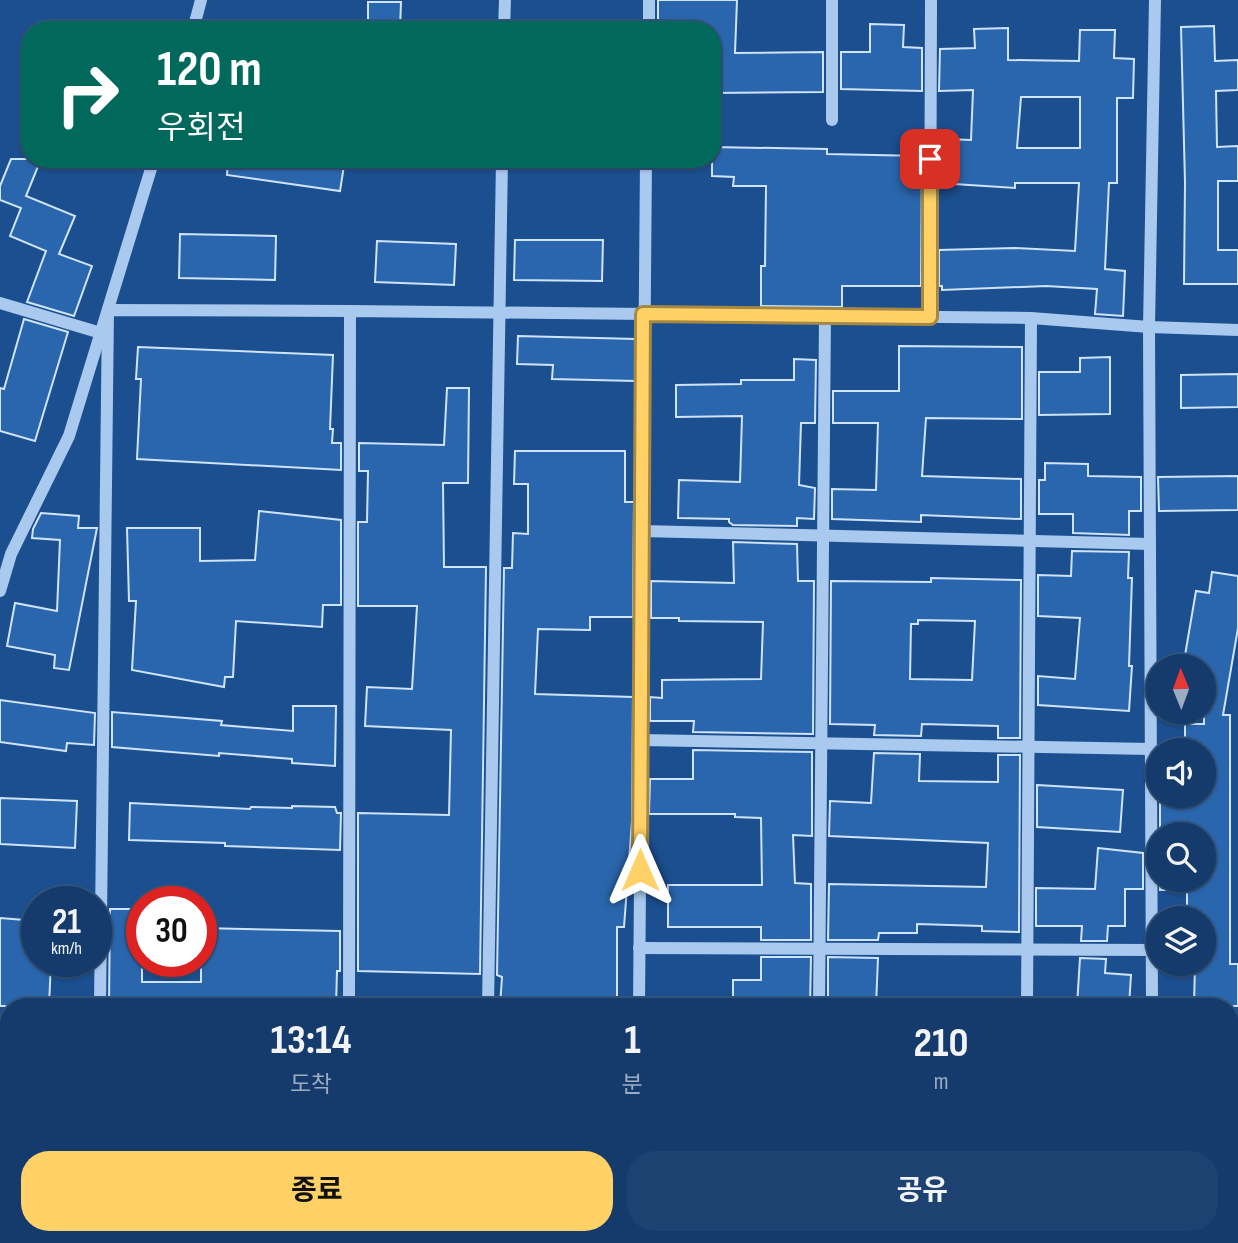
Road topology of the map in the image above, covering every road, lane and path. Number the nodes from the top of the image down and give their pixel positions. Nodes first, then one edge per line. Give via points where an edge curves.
1 (201, 0) edge
2 (505, 0) edge
3 (649, 0) edge
4 (832, 0) edge
5 (930, 0) edge
6 (1155, 0) edge
7 (195, 21) edge
8 (504, 21) edge
9 (649, 21) edge
10 (832, 120) dead end
11 (152, 168) edge
12 (502, 168) edge
13 (646, 168) edge
14 (0, 303) edge
15 (108, 310) junction
16 (350, 311) junction
17 (500, 313) junction
18 (643, 314) junction
19 (825, 316) junction
20 (930, 317) junction
21 (1031, 318) junction
22 (1150, 327) junction
23 (1238, 330) edge
24 (101, 333) junction
25 (642, 531) junction
26 (823, 536) junction
27 (1030, 541) junction
28 (1150, 544) junction
29 (0, 591) edge
30 (1151, 738) edge
31 (640, 740) junction
32 (821, 743) junction
33 (1029, 747) junction
34 (1146, 749) edge
35 (1151, 808) edge
36 (1152, 906) edge
37 (639, 948) junction
38 (819, 948) junction
39 (1028, 949) junction
40 (1146, 950) edge
41 (1152, 976) edge
42 (100, 998) edge
43 (349, 998) edge
44 (488, 998) edge
45 (639, 998) edge
46 (819, 998) edge
47 (1027, 998) edge
48 (1152, 998) edge

1 - 7 street
2 - 8 street
3 - 9 street
4 - 10 street
5 - 20 street
6 - 22 street
11 - 15 street
12 - 17 street
13 - 18 street
14 - 24 street
15 - 16 street
15 - 24 street
15 - 42 street
16 - 17 street
16 - 43 street
17 - 18 street
17 - 44 street
18 - 19 street
18 - 25 street
19 - 20 street
19 - 26 street
20 - 21 street
21 - 22 street
21 - 27 street
22 - 23 street
22 - 28 street
24 - 29 street via 69,436 11,554
25 - 26 street
25 - 31 street
26 - 27 street
26 - 32 street
27 - 28 street
27 - 33 street
28 - 30 street
31 - 32 street
31 - 37 street
32 - 33 street
32 - 38 street
33 - 34 street
33 - 39 street
35 - 36 street
37 - 38 street
37 - 45 street
38 - 39 street
38 - 46 street
39 - 40 street
39 - 47 street
41 - 48 street

